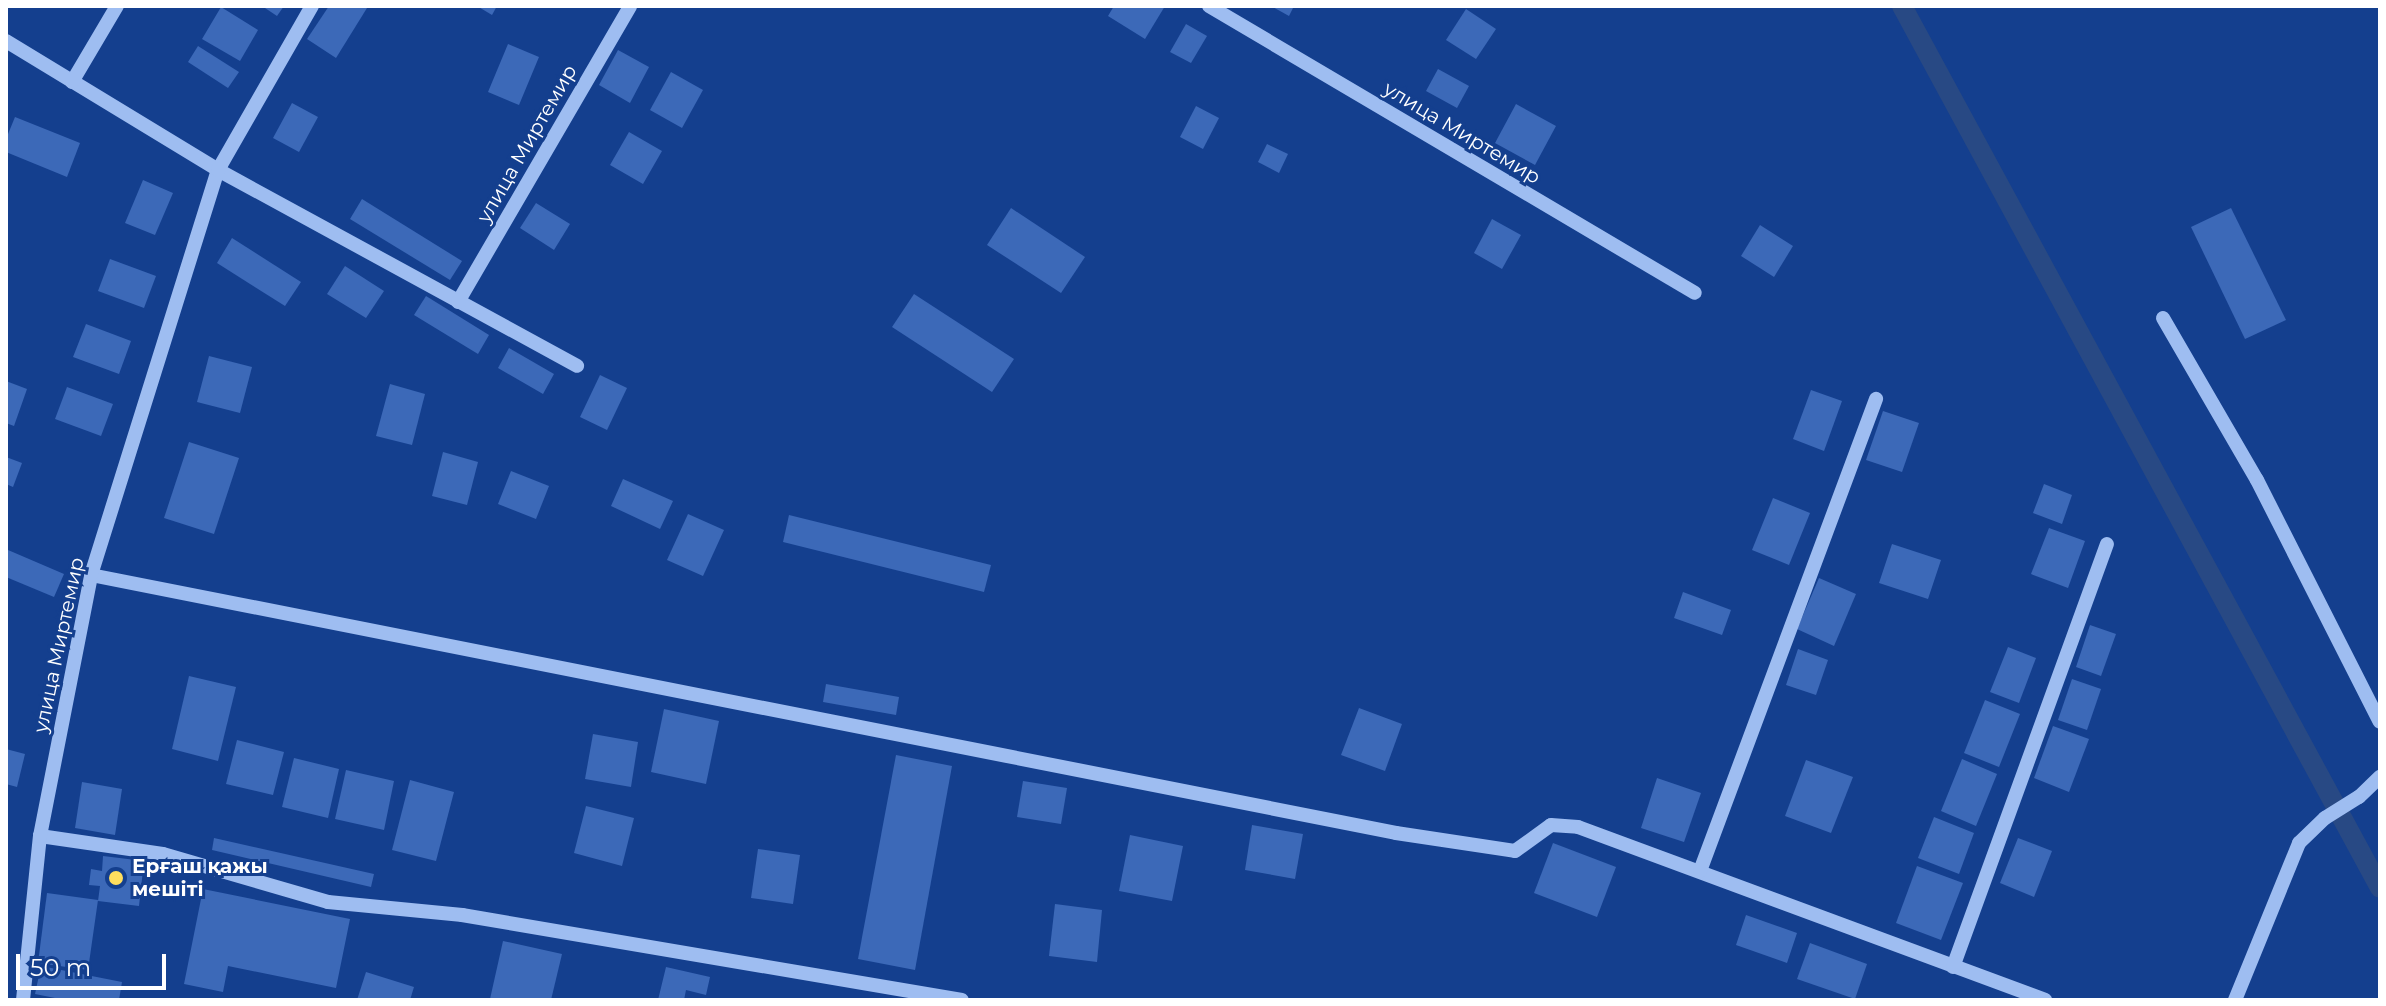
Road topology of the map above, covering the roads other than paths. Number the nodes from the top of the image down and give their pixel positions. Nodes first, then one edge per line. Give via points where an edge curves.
1 (117, 6) edge
2 (312, 6) edge
3 (630, 6) edge
4 (1209, 6) edge
5 (1232, 12) edge
6 (6, 41) edge
7 (72, 82) junction
8 (218, 170) junction
9 (1695, 293) dead end
10 (458, 302) junction
11 (2163, 318) dead end
12 (577, 366) dead end
13 (1876, 399) dead end
14 (2107, 544) dead end
15 (91, 575) junction
16 (2380, 722) edge
17 (2380, 777) edge
18 (40, 836) junction
19 (1700, 871) junction
20 (1953, 967) junction
21 (23, 1000) edge
22 (962, 1000) edge
23 (2045, 1000) edge
24 (2235, 1000) edge

1 - 7 street
2 - 8 street, улица Миртемир
3 - 10 street, улица Миртемир
4 - 5 street, улица Миртемир
5 - 9 street, улица Миртемир
6 - 7 street
7 - 8 street
8 - 10 street
8 - 15 street, улица Миртемир
10 - 12 street
11 - 16 street via 2257,480
13 - 19 street
14 - 20 street
15 - 18 street, улица Миртемир
15 - 19 street via 1396,833 1515,851 1551,825 1578,827
17 - 24 street via 2299,843
18 - 21 street, улица Миртемир
18 - 22 street via 163,854 328,902 478,917
19 - 20 street
20 - 23 street

